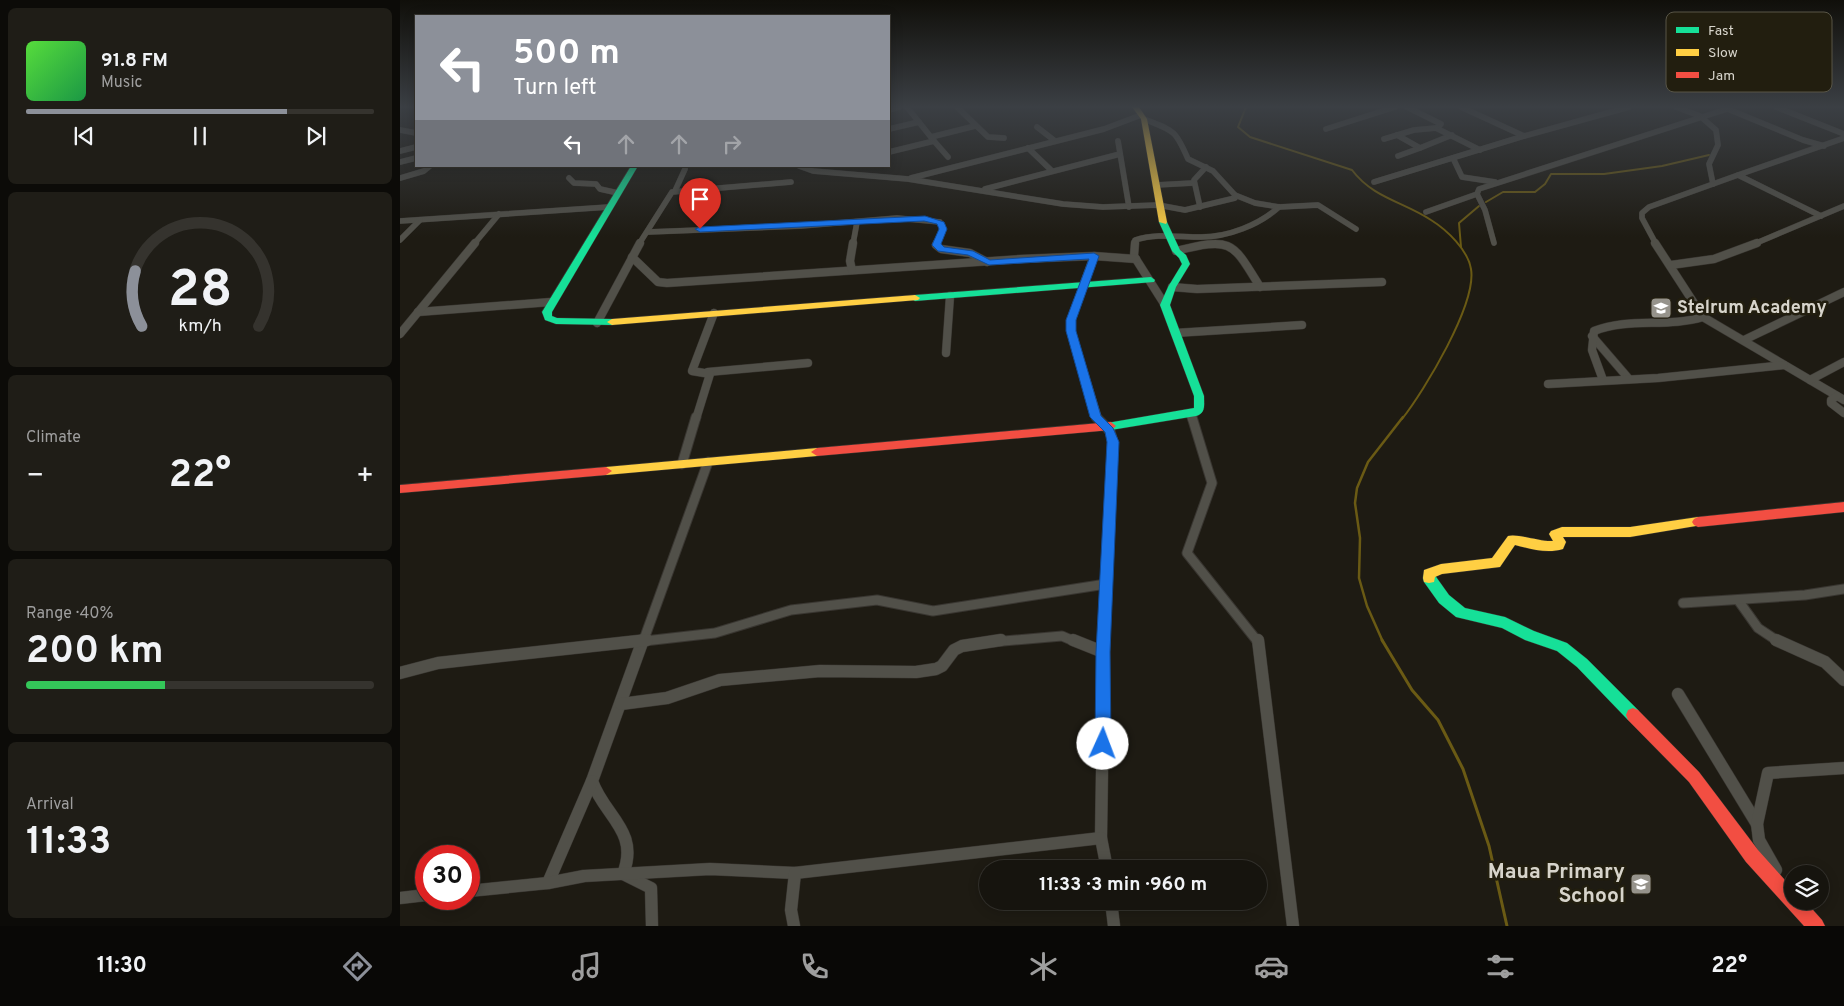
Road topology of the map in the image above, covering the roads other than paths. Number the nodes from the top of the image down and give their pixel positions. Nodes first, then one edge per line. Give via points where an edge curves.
1 (942, 150) edge
2 (1019, 150) edge
3 (1030, 150) edge
4 (1119, 150) edge
5 (1148, 150) edge
6 (1183, 150) edge
7 (1414, 150) edge
8 (1480, 150) edge
9 (1594, 150) edge
10 (1716, 150) edge
11 (1812, 150) edge
12 (1120, 154) junction
13 (1398, 156) dead end
14 (948, 157) dead end
15 (415, 158) edge
16 (1453, 158) junction
17 (400, 162) edge
18 (429, 167) edge
19 (634, 167) edge
20 (802, 167) edge
21 (1206, 167) junction
22 (685, 169) dead end
23 (1052, 171) junction
24 (1738, 175) junction
25 (400, 178) edge
26 (569, 178) dead end
27 (908, 179) junction
28 (791, 182) dead end
29 (1374, 182) dead end
30 (1496, 182) junction
31 (1193, 183) junction
32 (1713, 184) junction
33 (1156, 185) junction
34 (1699, 188) joint
35 (982, 189) junction
36 (675, 191) junction
37 (618, 193) junction
38 (1477, 194) junction
39 (1235, 195) junction
40 (1158, 205) junction
41 (1844, 206) edge
42 (609, 207) junction
43 (1129, 207) junction
44 (1200, 207) junction
45 (1279, 207) junction
46 (1426, 212) dead end
47 (499, 214) junction
48 (1821, 216) junction
49 (420, 220) junction
50 (400, 221) edge
51 (857, 222) junction
52 (1356, 229) dead end
53 (648, 232) junction
54 (1169, 234) junction
55 (400, 240) edge
56 (1494, 243) dead end
57 (1176, 251) junction
58 (1094, 256) junction
59 (632, 258) junction
60 (1136, 259) junction
61 (989, 263) junction
62 (1671, 265) junction
63 (852, 270) junction
64 (1150, 280) junction
65 (1382, 282) dead end
66 (1084, 287) junction
67 (1172, 287) junction
68 (1260, 287) junction
69 (1844, 292) edge
70 (950, 296) junction
71 (551, 302) junction
72 (1165, 305) junction
73 (418, 312) junction
74 (714, 313) junction
75 (1703, 317) junction
76 (597, 323) junction
77 (1302, 325) dead end
78 (1175, 333) junction
79 (400, 334) edge
80 (1592, 336) junction
81 (1744, 340) junction
82 (946, 353) dead end
83 (1844, 362) edge
84 (808, 363) dead end
85 (1784, 364) junction
86 (708, 372) junction
87 (1629, 379) junction
88 (1603, 380) junction
89 (1810, 380) junction
90 (1548, 384) dead end
91 (1840, 398) edge
92 (1844, 413) edge
93 (1191, 415) junction
94 (1106, 426) junction
95 (708, 462) junction
96 (682, 464) junction
97 (400, 489) edge
98 (1844, 507) edge
99 (1106, 584) junction
100 (1844, 589) edge
101 (1738, 600) junction
102 (1683, 603) dead end
103 (644, 641) junction
104 (1103, 652) junction
105 (400, 673) edge
106 (1844, 680) edge
107 (1678, 694) dead end
108 (621, 704) junction
109 (1844, 768) edge
110 (592, 781) junction
111 (1756, 824) junction
112 (1101, 838) junction
113 (1105, 860) edge
114 (795, 873) junction
115 (623, 874) junction
116 (548, 883) junction
117 (1784, 884) edge
118 (480, 890) edge
119 (1784, 891) edge
120 (415, 896) edge
121 (400, 898) edge
122 (1112, 910) edge
123 (1801, 910) edge
124 (652, 926) edge
125 (794, 926) edge
126 (1114, 926) edge
127 (1293, 926) edge
128 (1816, 926) edge

1 - 14 street
2 - 27 street
3 - 23 street
4 - 12 street
5 - 33 street
6 - 21 street via 1192,162
7 - 13 street
8 - 16 street
9 - 30 street
10 - 32 street via 1709,164
11 - 24 street
12 - 23 street
12 - 43 street
15 - 17 street
16 - 29 street
16 - 30 street via 1462,177
18 - 25 street
19 - 37 street
20 - 27 street via 813,171
21 - 31 street via 1196,172
21 - 39 street via 1218,175
22 - 36 street
23 - 35 street
24 - 32 street
24 - 48 street
26 - 37 street via 574,183 596,184 600,189
27 - 35 street
28 - 36 street
30 - 38 street via 1479,189
31 - 33 street
31 - 44 street
32 - 34 street
33 - 40 street
34 - 62 street via 1642,212 1648,231
35 - 43 street via 1063,204
36 - 53 street
37 - 42 street
38 - 46 street
38 - 56 street via 1483,202
39 - 44 street via 1230,201
39 - 45 street
40 - 43 street
40 - 44 street via 1184,210
40 - 54 street
41 - 48 street
42 - 47 street
42 - 71 street
45 - 52 street via 1322,206
45 - 54 street via 1264,219 1220,235
47 - 49 street
47 - 73 street
48 - 62 street via 1731,254
49 - 50 street
49 - 55 street
51 - 53 street
51 - 61 street via 925,218 940,222 943,229 936,245 941,249 970,253
51 - 63 street via 850,261
53 - 59 street
54 - 57 street
54 - 60 street via 1135,240 1133,252
57 - 67 street via 1186,264
57 - 68 street via 1230,246 1243,258
58 - 60 street
58 - 61 street
58 - 66 street
59 - 63 street via 662,283
59 - 76 street
60 - 64 street
61 - 63 street
62 - 75 street
64 - 66 street
64 - 72 street
65 - 68 street
66 - 70 street
66 - 94 street via 1071,320 1071,331 1096,417
67 - 68 street
67 - 72 street
69 - 81 street
70 - 74 street
70 - 82 street
71 - 73 street
71 - 76 street via 548,318
72 - 78 street
73 - 79 street
74 - 76 street
74 - 86 street via 692,371
75 - 80 street via 1601,327
75 - 81 street
77 - 78 street
78 - 93 street via 1199,396 1199,409
80 - 87 street
80 - 88 street via 1594,362
81 - 85 street
83 - 89 street
84 - 86 street
85 - 87 street
85 - 89 street
86 - 96 street
87 - 88 street
88 - 90 street
89 - 91 street
91 - 92 street via 1831,400 1831,403
93 - 94 street
93 - 127 street via 1212,483 1187,553 1258,639
94 - 95 street
94 - 99 street via 1113,442
95 - 96 street
95 - 103 street
96 - 97 street
98 - 119 street via 1704,521 1616,534 1596,530 1585,533 1562,531 1554,534 1559,545 1540,548 1512,539 1496,563 1441,569 1429,574 1444,600 1461,613 1505,623 1562,647 1582,663 1694,777 1752,856
99 - 103 street via 933,611 877,600 791,610 715,633
99 - 104 street
100 - 101 street
101 - 102 street
101 - 106 street via 1760,630 1775,640 1825,660
103 - 105 street via 438,663
103 - 108 street
104 - 108 street via 1062,636 1010,639 956,648 947,662 936,669 916,672 820,671 720,680 667,698
104 - 112 street
107 - 111 street
108 - 110 street
109 - 111 street via 1768,773
110 - 115 street via 596,796 616,818 626,837 627,864
110 - 116 street
111 - 117 street via 1759,840
112 - 113 street
112 - 114 street
114 - 115 street via 710,869
114 - 125 street via 791,910
115 - 116 street via 584,876
115 - 124 street via 651,888
116 - 118 street
120 - 121 street
122 - 126 street
123 - 128 street

